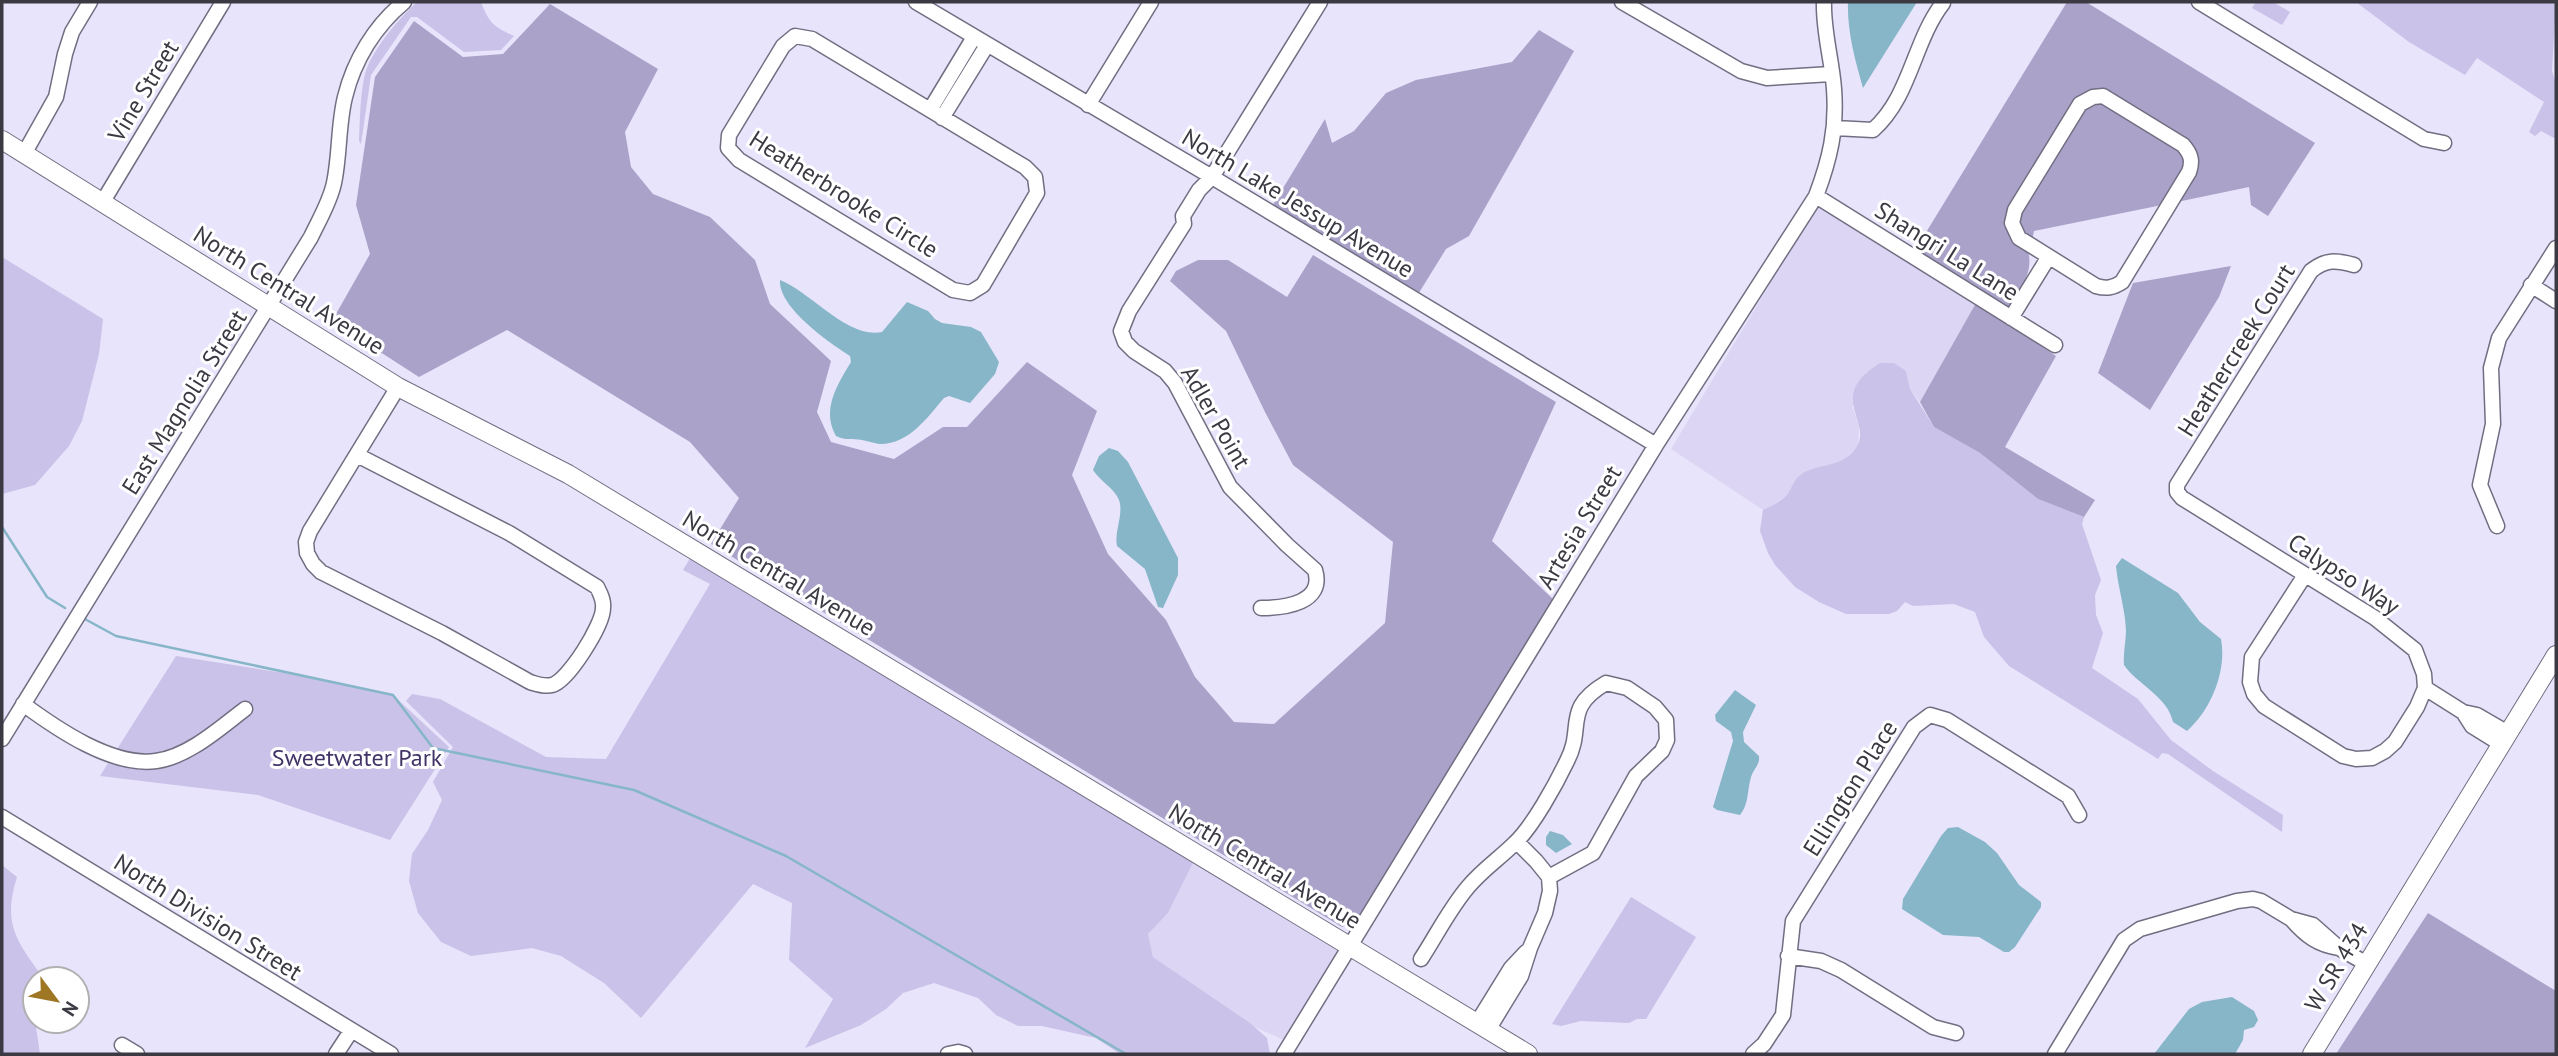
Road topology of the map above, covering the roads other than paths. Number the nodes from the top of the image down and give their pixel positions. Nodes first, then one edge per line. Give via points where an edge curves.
1 (90, 2) edge
2 (223, 2) edge
3 (404, 2) edge
4 (916, 2) edge
5 (1151, 2) edge
6 (1320, 2) edge
7 (1624, 2) edge
8 (1824, 2) edge
9 (2199, 2) edge
10 (1943, 3) edge
11 (981, 41) junction
12 (1831, 74) junction
13 (1088, 105) junction
14 (936, 114) junction
15 (1835, 128) junction
16 (2, 140) edge
17 (2444, 143) dead end
18 (24, 154) junction
19 (1212, 177) junction
20 (1816, 196) junction
21 (102, 203) junction
22 (2556, 248) edge
23 (2048, 258) junction
24 (2354, 265) dead end
25 (2531, 285) junction
26 (2556, 301) edge
27 (270, 307) junction
28 (2011, 318) junction
29 (2055, 345) dead end
30 (398, 387) junction
31 (1656, 445) junction
32 (357, 455) junction
33 (2177, 492) joint
34 (2497, 526) dead end
35 (2305, 575) junction
36 (1261, 608) dead end
37 (2556, 654) edge
38 (2425, 688) junction
39 (23, 704) junction
40 (245, 709) dead end
41 (2505, 738) junction
42 (2, 739) edge
43 (2079, 815) dead end
44 (2, 817) edge
45 (1517, 842) junction
46 (1549, 877) junction
47 (1350, 947) junction
48 (1788, 956) junction
49 (1421, 960) dead end
50 (2367, 964) junction
51 (1482, 1027) junction
52 (351, 1031) junction
53 (1956, 1033) dead end
54 (122, 1045) dead end
55 (136, 1054) edge
56 (336, 1054) edge
57 (391, 1054) edge
58 (1284, 1054) edge
59 (1528, 1054) edge
60 (1753, 1054) edge
61 (2055, 1054) edge
62 (2312, 1054) edge

1 - 18 street via 72,32 56,97
2 - 21 street, Vine Street
3 - 27 street, East Magnolia Street via 372,35 351,78 334,186 311,237
4 - 11 street, North Lake Jessup Avenue
5 - 13 street
6 - 19 street, Adler Point
7 - 12 street via 1741,71 1767,78
8 - 12 street, Artesia Street
9 - 17 street via 2424,139
10 - 15 street via 1924,34 1901,96 1881,124 1873,130
11 - 13 street, North Lake Jessup Avenue
11 - 14 street
12 - 15 street, Artesia Street
13 - 19 street, North Lake Jessup Avenue
14 - 14 street, Heatherbrooke Circle via 1035,177 1037,193 983,285 970,293 953,290 738,160 729,148 729,135 783,46 795,36 813,39
15 - 20 street, Artesia Street
16 - 18 main road, North Central Avenue
18 - 21 main road, North Central Avenue
19 - 31 street, North Lake Jessup Avenue
19 - 36 street, Adler Point via 1183,216 1184,224 1124,319 1121,331 1134,351 1175,383 1230,486 1315,570 1316,585 1310,596 1293,605
20 - 28 street, Shangri La Lane
20 - 31 street, Artesia Street
21 - 27 main road, North Central Avenue
22 - 25 street
23 - 23 street via 2019,239 2013,217 2080,104 2102,96 2189,152 2189,172 2122,282 2111,288 2096,286
23 - 28 street
24 - 33 street, Heathercreek Court via 2335,260 2311,271 2177,485
25 - 26 street
25 - 34 street via 2499,338 2491,368 2493,424 2480,485
27 - 30 main road, North Central Avenue
27 - 39 street, East Magnolia Street
28 - 29 street, Shangri La Lane
30 - 32 street
30 - 47 main road, North Central Avenue via 568,474
31 - 47 street, Artesia Street
32 - 32 street via 310,531 306,542 313,564 334,580 530,682 551,686 562,680 600,622 603,608 597,586 509,533
33 - 35 street, Calypso Way
35 - 38 street, Calypso Way via 2375,618 2415,650
35 - 38 street via 2252,657 2250,682 2264,706 2343,756 2364,760 2395,742
37 - 41 main road, W SR 434
38 - 41 street via 2463,712 2477,715
39 - 40 street via 75,738 132,761 157,761 199,744
39 - 42 street, East Magnolia Street
41 - 50 main road, W SR 434
43 - 48 street, Ellington Place via 2068,796 1947,720 1930,715 1914,727 1793,921
44 - 52 street, North Division Street
45 - 46 street
45 - 46 street via 1569,758 1579,708 1592,692 1606,683 1627,688 1655,707 1667,720 1662,751 1636,776 1593,853
45 - 49 street via 1466,889
46 - 51 street via 1545,913 1521,976
47 - 51 main road, North Central Avenue
47 - 58 street, Artesia Street
48 - 53 street via 1821,961 1841,970 1933,1027
48 - 60 street, Ellington Place via 1783,1015
50 - 61 street via 2313,925 2253,899 2237,901 2131,933
50 - 62 main road, W SR 434
51 - 59 main road, North Central Avenue
52 - 56 street
52 - 57 street, North Division Street
54 - 55 street

